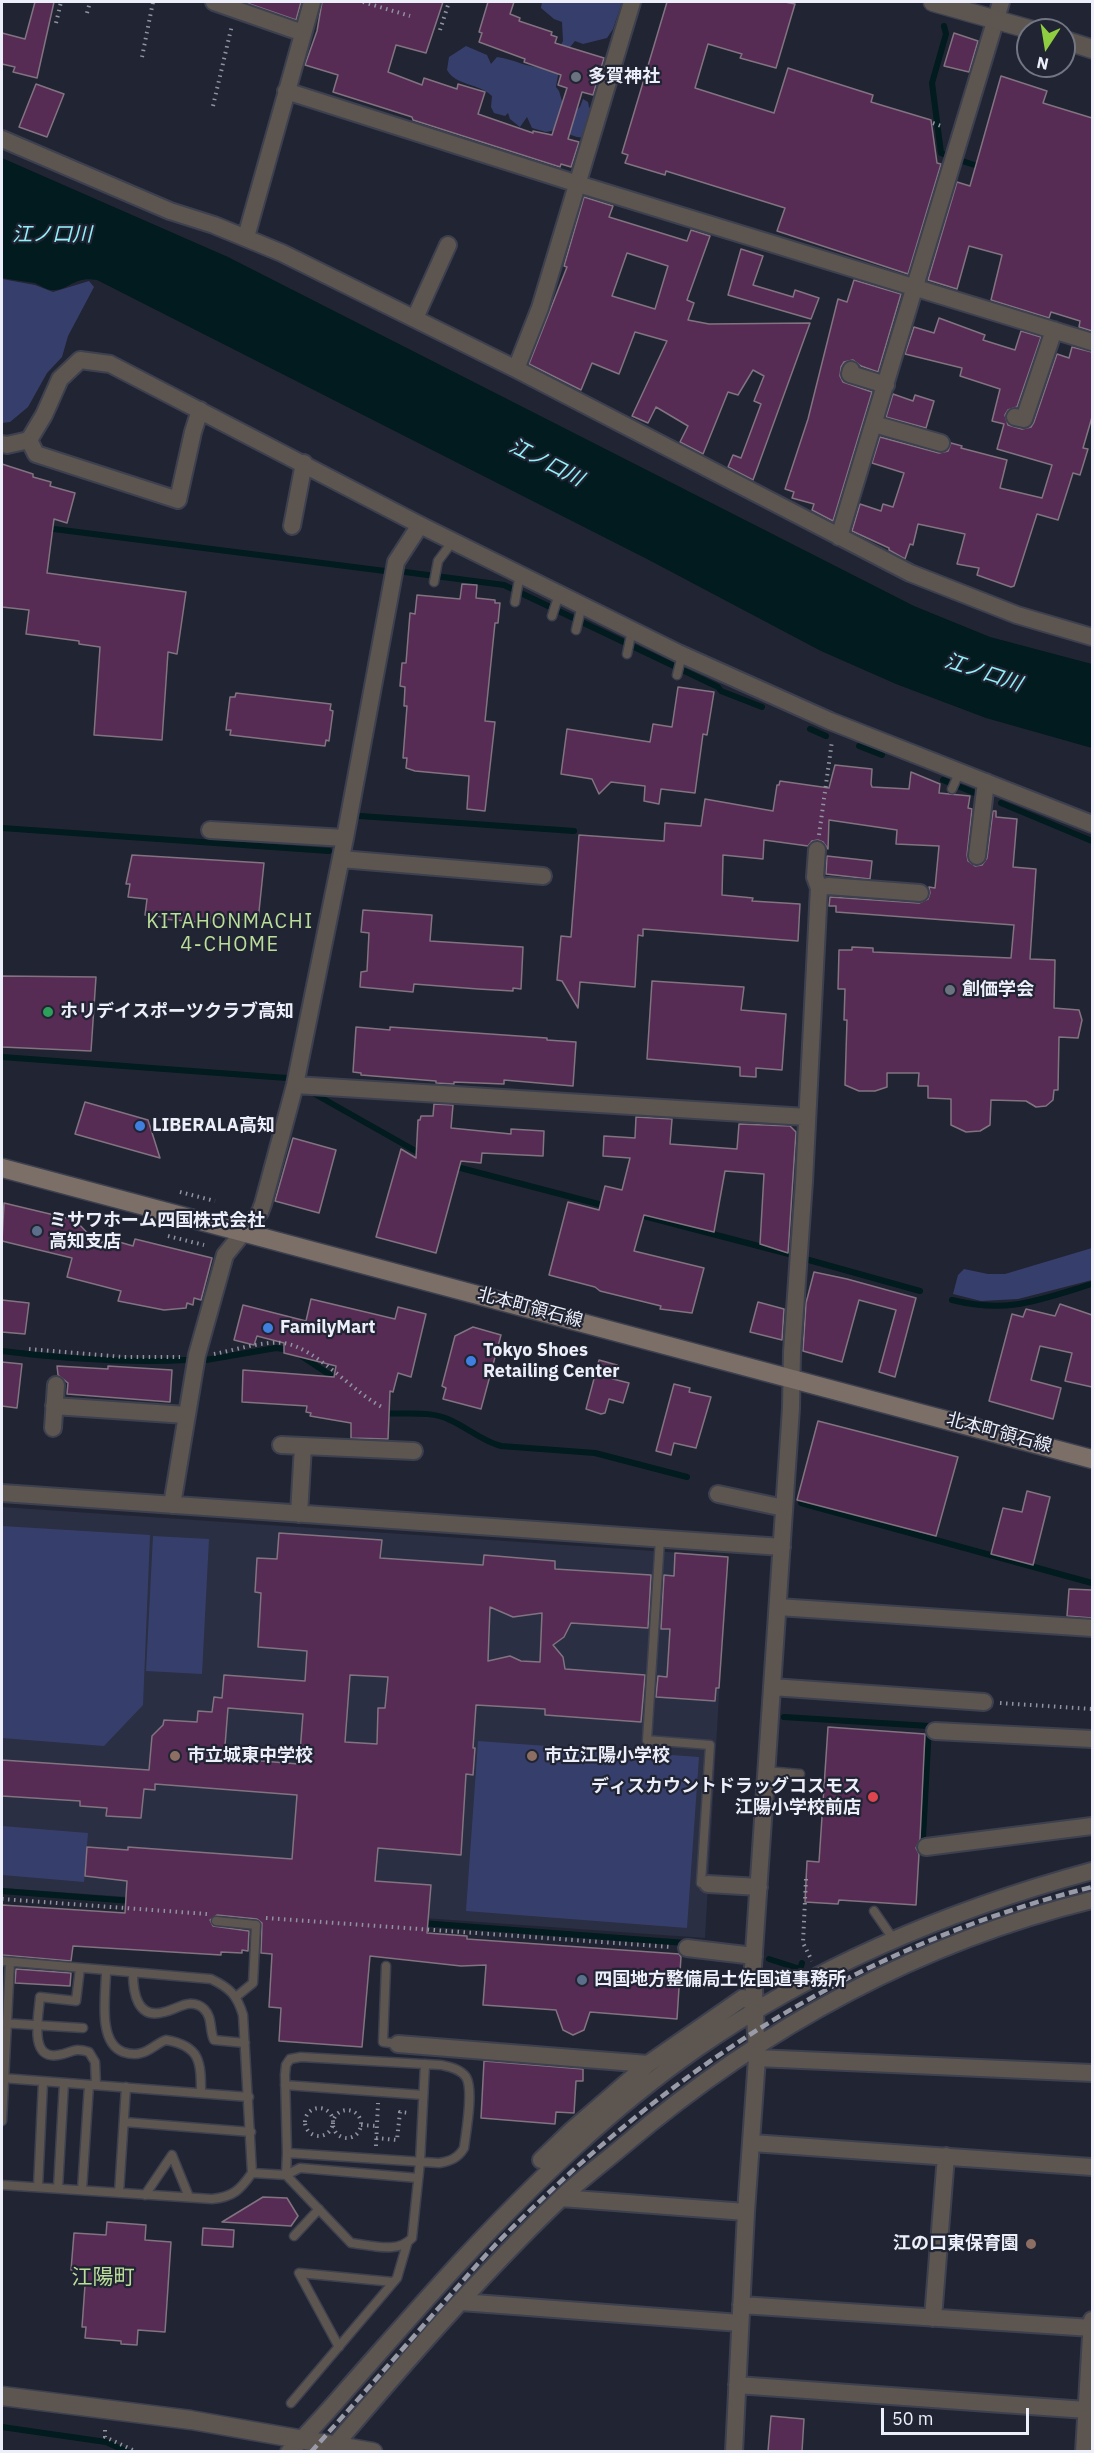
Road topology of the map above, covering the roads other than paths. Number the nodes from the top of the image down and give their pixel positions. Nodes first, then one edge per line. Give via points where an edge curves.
1 (214, 2) edge
2 (312, 2) edge
3 (632, 2) edge
4 (933, 2) edge
5 (1001, 2) edge
6 (995, 19) junction
7 (1016, 25) edge
8 (303, 33) junction
9 (1076, 44) edge
10 (1092, 49) edge
11 (286, 91) junction
12 (2, 139) edge
13 (578, 184) junction
14 (246, 237) junction
15 (448, 245) dead end
16 (916, 288) junction
17 (415, 318) junction
18 (1054, 330) junction
19 (1092, 342) edge
20 (516, 369) junction
21 (852, 370) dead end
22 (886, 384) junction
23 (200, 410) junction
24 (1016, 417) dead end
25 (874, 424) junction
26 (28, 440) junction
27 (941, 443) dead end
28 (2, 444) edge
29 (304, 463) junction
30 (420, 525) junction
31 (292, 526) dead end
32 (839, 537) junction
33 (453, 542) junction
34 (520, 574) junction
35 (434, 582) dead end
36 (558, 594) junction
37 (515, 602) dead end
38 (582, 605) junction
39 (552, 616) dead end
40 (576, 630) dead end
41 (632, 630) junction
42 (1092, 637) edge
43 (627, 654) dead end
44 (682, 655) junction
45 (676, 675) dead end
46 (960, 771) junction
47 (986, 782) junction
48 (952, 789) dead end
49 (1092, 824) edge
50 (210, 830) dead end
51 (345, 838) junction
52 (817, 850) road end
53 (977, 856) dead end
54 (341, 859) junction
55 (543, 876) dead end
56 (819, 888) junction
57 (920, 893) dead end
58 (295, 1085) junction
59 (807, 1117) junction
60 (2, 1170) edge
61 (244, 1231) junction
62 (792, 1377) junction
63 (56, 1385) dead end
64 (54, 1406) junction
65 (186, 1415) junction
66 (53, 1428) dead end
67 (281, 1445) dead end
68 (303, 1446) junction
69 (414, 1451) dead end
70 (1092, 1458) edge
71 (2, 1493) edge
72 (718, 1494) dead end
73 (172, 1505) junction
74 (784, 1508) junction
75 (298, 1514) junction
76 (660, 1539) junction
77 (782, 1547) junction
78 (778, 1607) junction
79 (1092, 1628) edge
80 (772, 1687) junction
81 (984, 1702) road end
82 (935, 1731) dead end
83 (1092, 1739) edge
84 (766, 1772) junction
85 (800, 1774) dead end
86 (1092, 1826) edge
87 (926, 1847) dead end
88 (1092, 1871) edge
89 (708, 1884) joint
90 (759, 1887) junction
91 (1092, 1900) edge
92 (874, 1911) dead end
93 (215, 1918) road end
94 (894, 1940) junction
95 (687, 1948) road end
96 (754, 1956) junction
97 (6, 1962) edge
98 (386, 1966) dead end
99 (80, 1968) junction
100 (106, 1971) junction
101 (133, 1973) junction
102 (237, 1996) junction
103 (754, 2006) junction
104 (4, 2023) edge
105 (38, 2025) junction
106 (83, 2028) dead end
107 (245, 2043) junction
108 (398, 2044) joint
109 (757, 2051) junction
110 (425, 2064) junction
111 (648, 2064) junction
112 (1092, 2073) edge
113 (3, 2078) edge
114 (43, 2082) junction
115 (64, 2083) junction
116 (92, 2085) junction
117 (285, 2085) junction
118 (126, 2087) junction
119 (201, 2093) junction
120 (423, 2095) junction
121 (249, 2097) junction
122 (2, 2121) edge
123 (124, 2122) junction
124 (251, 2132) junction
125 (752, 2143) junction
126 (287, 2153) junction
127 (946, 2156) junction
128 (541, 2160) dead end
129 (420, 2162) junction
130 (1092, 2167) edge
131 (252, 2173) junction
132 (286, 2175) junction
133 (418, 2178) junction
134 (2, 2185) edge
135 (38, 2187) junction
136 (58, 2188) junction
137 (82, 2190) junction
138 (118, 2193) junction
139 (145, 2194) junction
140 (189, 2198) junction
141 (561, 2198) junction
142 (319, 2209) junction
143 (746, 2212) junction
144 (294, 2236) dead end
145 (407, 2244) junction
146 (393, 2282) junction
147 (461, 2302) junction
148 (741, 2305) junction
149 (933, 2318) junction
150 (1092, 2320) edge
151 (740, 2323) junction
152 (1092, 2328) edge
153 (339, 2346) junction
154 (737, 2385) junction
155 (1090, 2385) edge
156 (2, 2396) edge
157 (291, 2403) dead end
158 (1086, 2410) junction
159 (296, 2445) edge
160 (331, 2448) edge
161 (373, 2451) edge
162 (735, 2451) edge
163 (1084, 2451) edge

1 - 8 street
2 - 8 street
3 - 13 street
4 - 6 street
5 - 6 street
6 - 7 street
6 - 16 street
8 - 11 street
9 - 10 street
11 - 13 street
11 - 14 street
12 - 14 street via 170,211
13 - 16 street
13 - 20 street via 540,308
14 - 17 street
15 - 17 street
16 - 18 street
16 - 22 street
17 - 20 street
18 - 19 street
18 - 24 street via 1024,419
20 - 32 street
21 - 22 street via 850,374
22 - 25 street
23 - 26 street via 110,364 80,360 60,379
23 - 26 street via 178,500 36,454
23 - 29 street
25 - 27 street
25 - 32 street
26 - 28 street
29 - 30 street
29 - 31 street
30 - 33 street
30 - 51 street via 396,562
32 - 42 street via 953,592
33 - 34 street
33 - 35 lane via 442,555
34 - 36 street
34 - 37 lane
36 - 38 street
36 - 39 lane
38 - 40 lane
38 - 41 street
41 - 43 lane
41 - 44 street
44 - 45 lane
44 - 46 street via 830,721
46 - 47 street
46 - 48 lane
47 - 49 street
47 - 53 street
50 - 51 street
51 - 54 street
52 - 56 street via 815,877
54 - 55 street
54 - 58 street
56 - 57 street
56 - 59 street
58 - 59 street
58 - 61 street via 263,1204
59 - 62 street
60 - 61 main road, 北本町領石線
61 - 62 main road, 北本町領石線
61 - 65 street via 225,1255 197,1355
62 - 70 main road, 北本町領石線
62 - 74 street
63 - 64 street
64 - 65 street
64 - 66 street
65 - 73 street
67 - 68 street
68 - 69 street
68 - 75 street
71 - 73 street
72 - 74 street
73 - 75 street
74 - 77 street
75 - 76 street
76 - 77 street
76 - 89 lane via 647,1740 710,1745 701,1882
77 - 78 street
78 - 79 street
78 - 80 street
80 - 81 street
80 - 84 street
82 - 83 street
84 - 85 lane
84 - 90 street
86 - 87 street
88 - 94 street via 981,1904
89 - 90 street
90 - 96 street
91 - 109 street via 975,1936 889,1971 829,2002
92 - 94 lane
93 - 102 lane via 256,1925 253,1983
94 - 103 street
95 - 96 street
96 - 103 street
97 - 99 lane
97 - 104 lane
98 - 108 lane via 383,2042
99 - 100 lane
99 - 105 lane via 76,2001 40,1997
100 - 101 lane
100 - 119 lane via 109,2040 118,2050 131,2055 166,2040 191,2049 201,2072
101 - 102 lane via 211,1979
101 - 107 lane via 134,1999 143,2009 154,2013 181,2005 202,2007 209,2015 214,2040
102 - 107 lane
103 - 109 street
103 - 111 street via 743,1998
103 - 159 street via 610,2116 552,2169 463,2259
104 - 105 lane
104 - 113 lane
105 - 106 lane
105 - 116 lane via 37,2039 48,2055 75,2049 92,2055
107 - 121 lane
108 - 111 street
109 - 112 street
109 - 125 street
109 - 141 street via 669,2107
110 - 117 lane via 301,2057 290,2059 286,2065
110 - 120 lane
110 - 129 lane via 455,2068 466,2077 469,2090 464,2148 459,2156 439,2163
111 - 128 street
113 - 114 lane
113 - 122 lane
114 - 115 lane
114 - 135 lane
115 - 116 lane
115 - 136 lane
116 - 118 lane
116 - 137 lane
117 - 120 lane
117 - 126 lane
118 - 119 lane
118 - 123 lane
119 - 121 lane
120 - 129 lane
121 - 124 lane
123 - 124 lane
123 - 138 lane
124 - 131 lane
125 - 127 street
125 - 143 street
126 - 129 lane
126 - 132 lane
127 - 130 street
127 - 149 street
129 - 133 lane
131 - 132 lane
131 - 140 lane via 228,2197
132 - 133 lane via 300,2168
132 - 142 lane
133 - 145 lane via 412,2238
134 - 135 lane
135 - 136 lane
136 - 137 lane
137 - 138 lane
138 - 139 lane
139 - 140 lane
139 - 140 lane via 172,2155
141 - 143 street
141 - 147 street
142 - 144 lane
142 - 145 lane via 351,2243 399,2248
143 - 148 street
145 - 146 lane
146 - 153 lane
146 - 153 lane via 299,2273
147 - 151 street
147 - 160 street
148 - 149 street
148 - 151 street
149 - 152 street
150 - 152 street
151 - 154 street
152 - 155 street
153 - 157 lane
154 - 158 street
154 - 162 street
155 - 158 street
156 - 159 street via 190,2420
158 - 163 street
159 - 160 street
160 - 161 street

